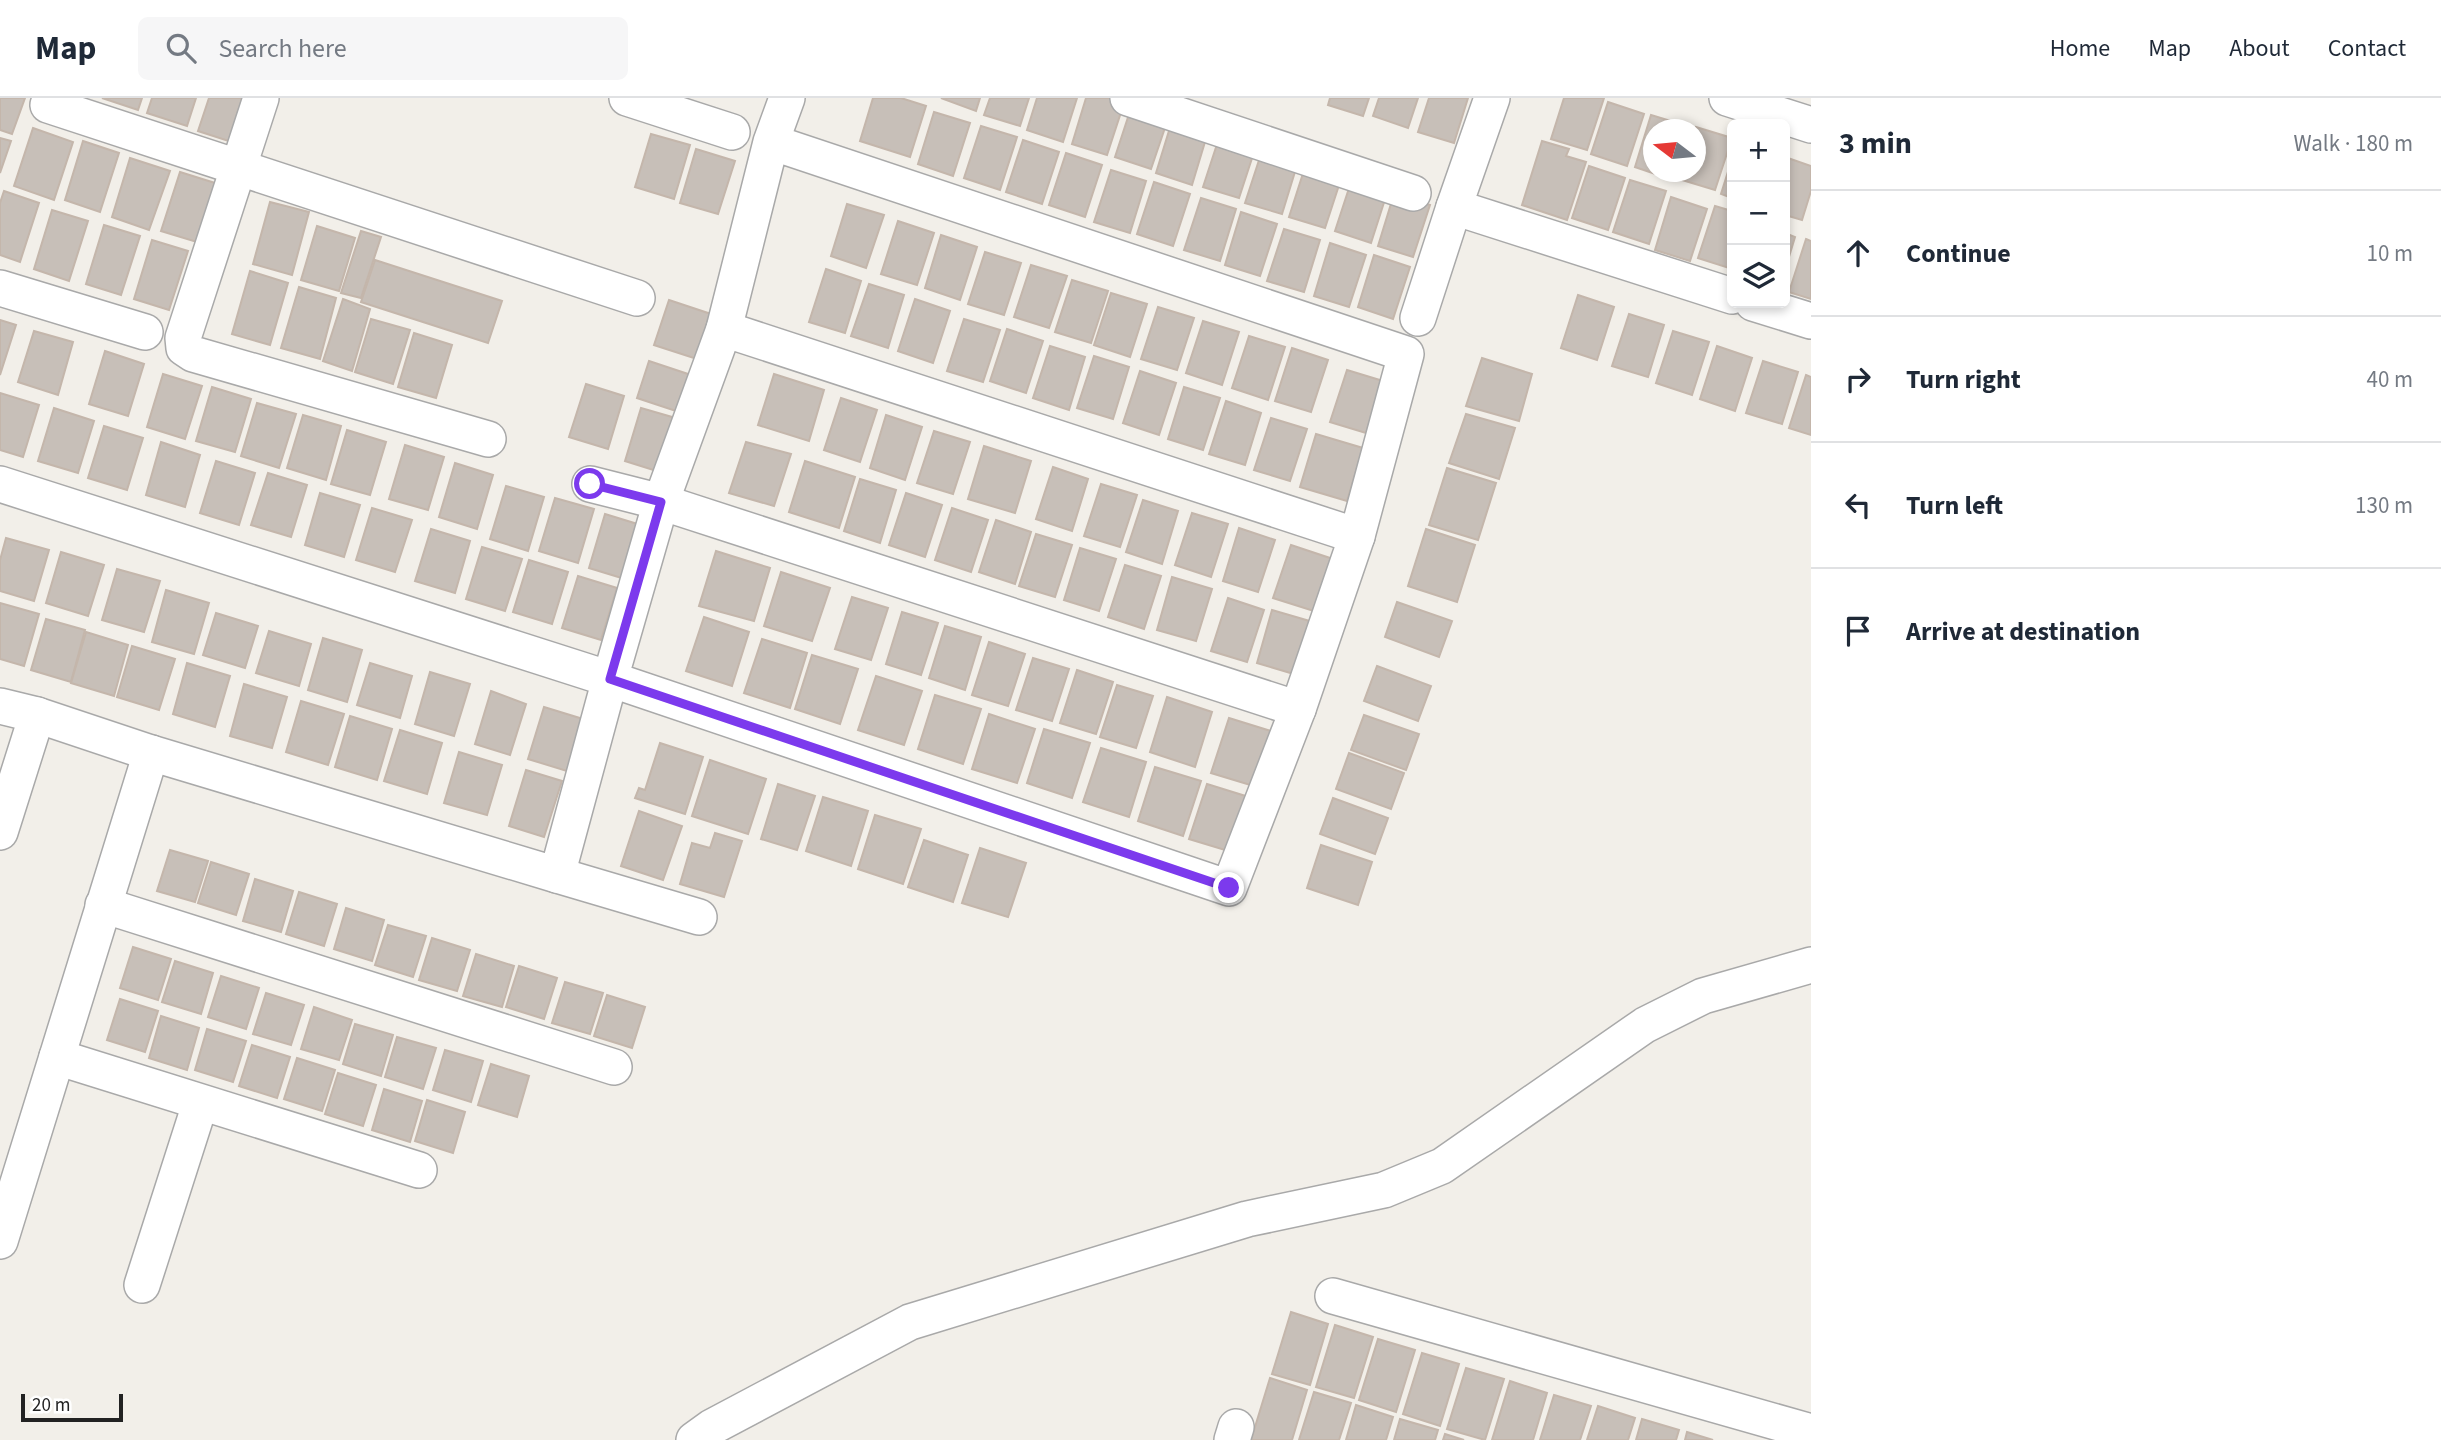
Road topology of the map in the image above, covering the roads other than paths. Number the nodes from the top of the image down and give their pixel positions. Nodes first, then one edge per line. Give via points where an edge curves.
1 (261, 98) edge
2 (627, 98) edge
3 (787, 98) edge
4 (1128, 98) edge
5 (1492, 98) edge
6 (1727, 98) edge
7 (48, 105) dead end
8 (1811, 125) edge
9 (732, 132) dead end
10 (771, 142) junction
11 (237, 168) junction
12 (1413, 193) dead end
13 (1454, 207) junction
14 (0, 288) edge
15 (1727, 294) edge
16 (637, 298) dead end
17 (1769, 308) edge
18 (1418, 318) dead end
19 (1811, 321) edge
20 (724, 329) junction
21 (145, 332) dead end
22 (488, 439) dead end
23 (0, 484) edge
24 (590, 484) dead end
25 (661, 502) junction
26 (1357, 536) junction
27 (610, 679) junction
28 (0, 706) edge
29 (1298, 709) junction
30 (37, 715) junction
31 (151, 753) junction
32 (0, 832) edge
33 (557, 875) junction
34 (103, 905) junction
35 (699, 916) dead end
36 (1811, 965) edge
37 (57, 1057) junction
38 (614, 1067) dead end
39 (200, 1104) junction
40 (419, 1170) dead end
41 (0, 1241) edge
42 (142, 1285) dead end
43 (1334, 1296) dead end
44 (1811, 1432) edge
45 (694, 1440) edge

1 - 11 street
2 - 9 street
3 - 10 street
4 - 12 street
5 - 13 street
6 - 8 street
7 - 11 street
10 - 20 street
10 - 26 street via 1406,354
11 - 16 street
11 - 22 street via 183,338 184,348
13 - 15 street
13 - 18 street
14 - 21 street
17 - 19 street
20 - 25 street
20 - 26 street
23 - 27 street
24 - 25 street
25 - 27 street
25 - 29 street
26 - 29 street
27 - 29 street via 1229,888
27 - 33 street
28 - 30 street
30 - 31 street
30 - 32 street
31 - 33 street
31 - 34 street
33 - 35 street
34 - 37 street
34 - 38 street
36 - 45 street via 1703,996 1645,1025 1442,1167 1384,1190 1247,1219 910,1322
37 - 39 street
37 - 41 street
39 - 40 street
39 - 42 street
43 - 44 street

